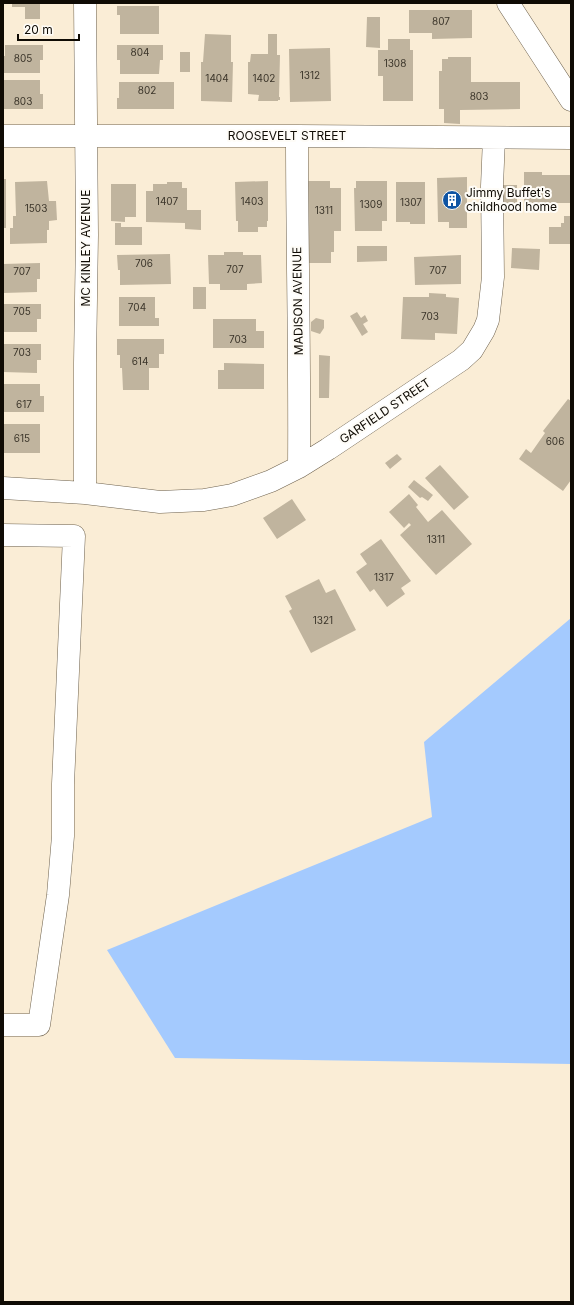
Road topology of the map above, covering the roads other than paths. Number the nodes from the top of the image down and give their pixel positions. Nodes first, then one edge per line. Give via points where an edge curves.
1 (85, 3) edge
2 (508, 3) edge
3 (571, 100) edge
4 (3, 136) edge
5 (86, 136) junction
6 (297, 136) junction
7 (494, 138) junction
8 (571, 138) edge
9 (299, 466) junction
10 (3, 488) edge
11 (85, 493) junction
12 (3, 535) edge
13 (3, 1024) edge

1 - 5 street, MC KINLEY AVENUE
2 - 3 street
4 - 5 street, ROOSEVELT STREET
5 - 6 street, ROOSEVELT STREET
5 - 11 street, MC KINLEY AVENUE
6 - 7 street, ROOSEVELT STREET
6 - 9 street, MADISON AVENUE
7 - 8 street, ROOSEVELT STREET
7 - 9 street, GARFIELD STREET via 493,277 488,320 484,330 472,350 461,360
9 - 11 street, GARFIELD STREET via 271,481 232,495 204,500 160,502
10 - 11 street, GARFIELD STREET
12 - 13 street via 74,536 63,836 58,895 39,1025

